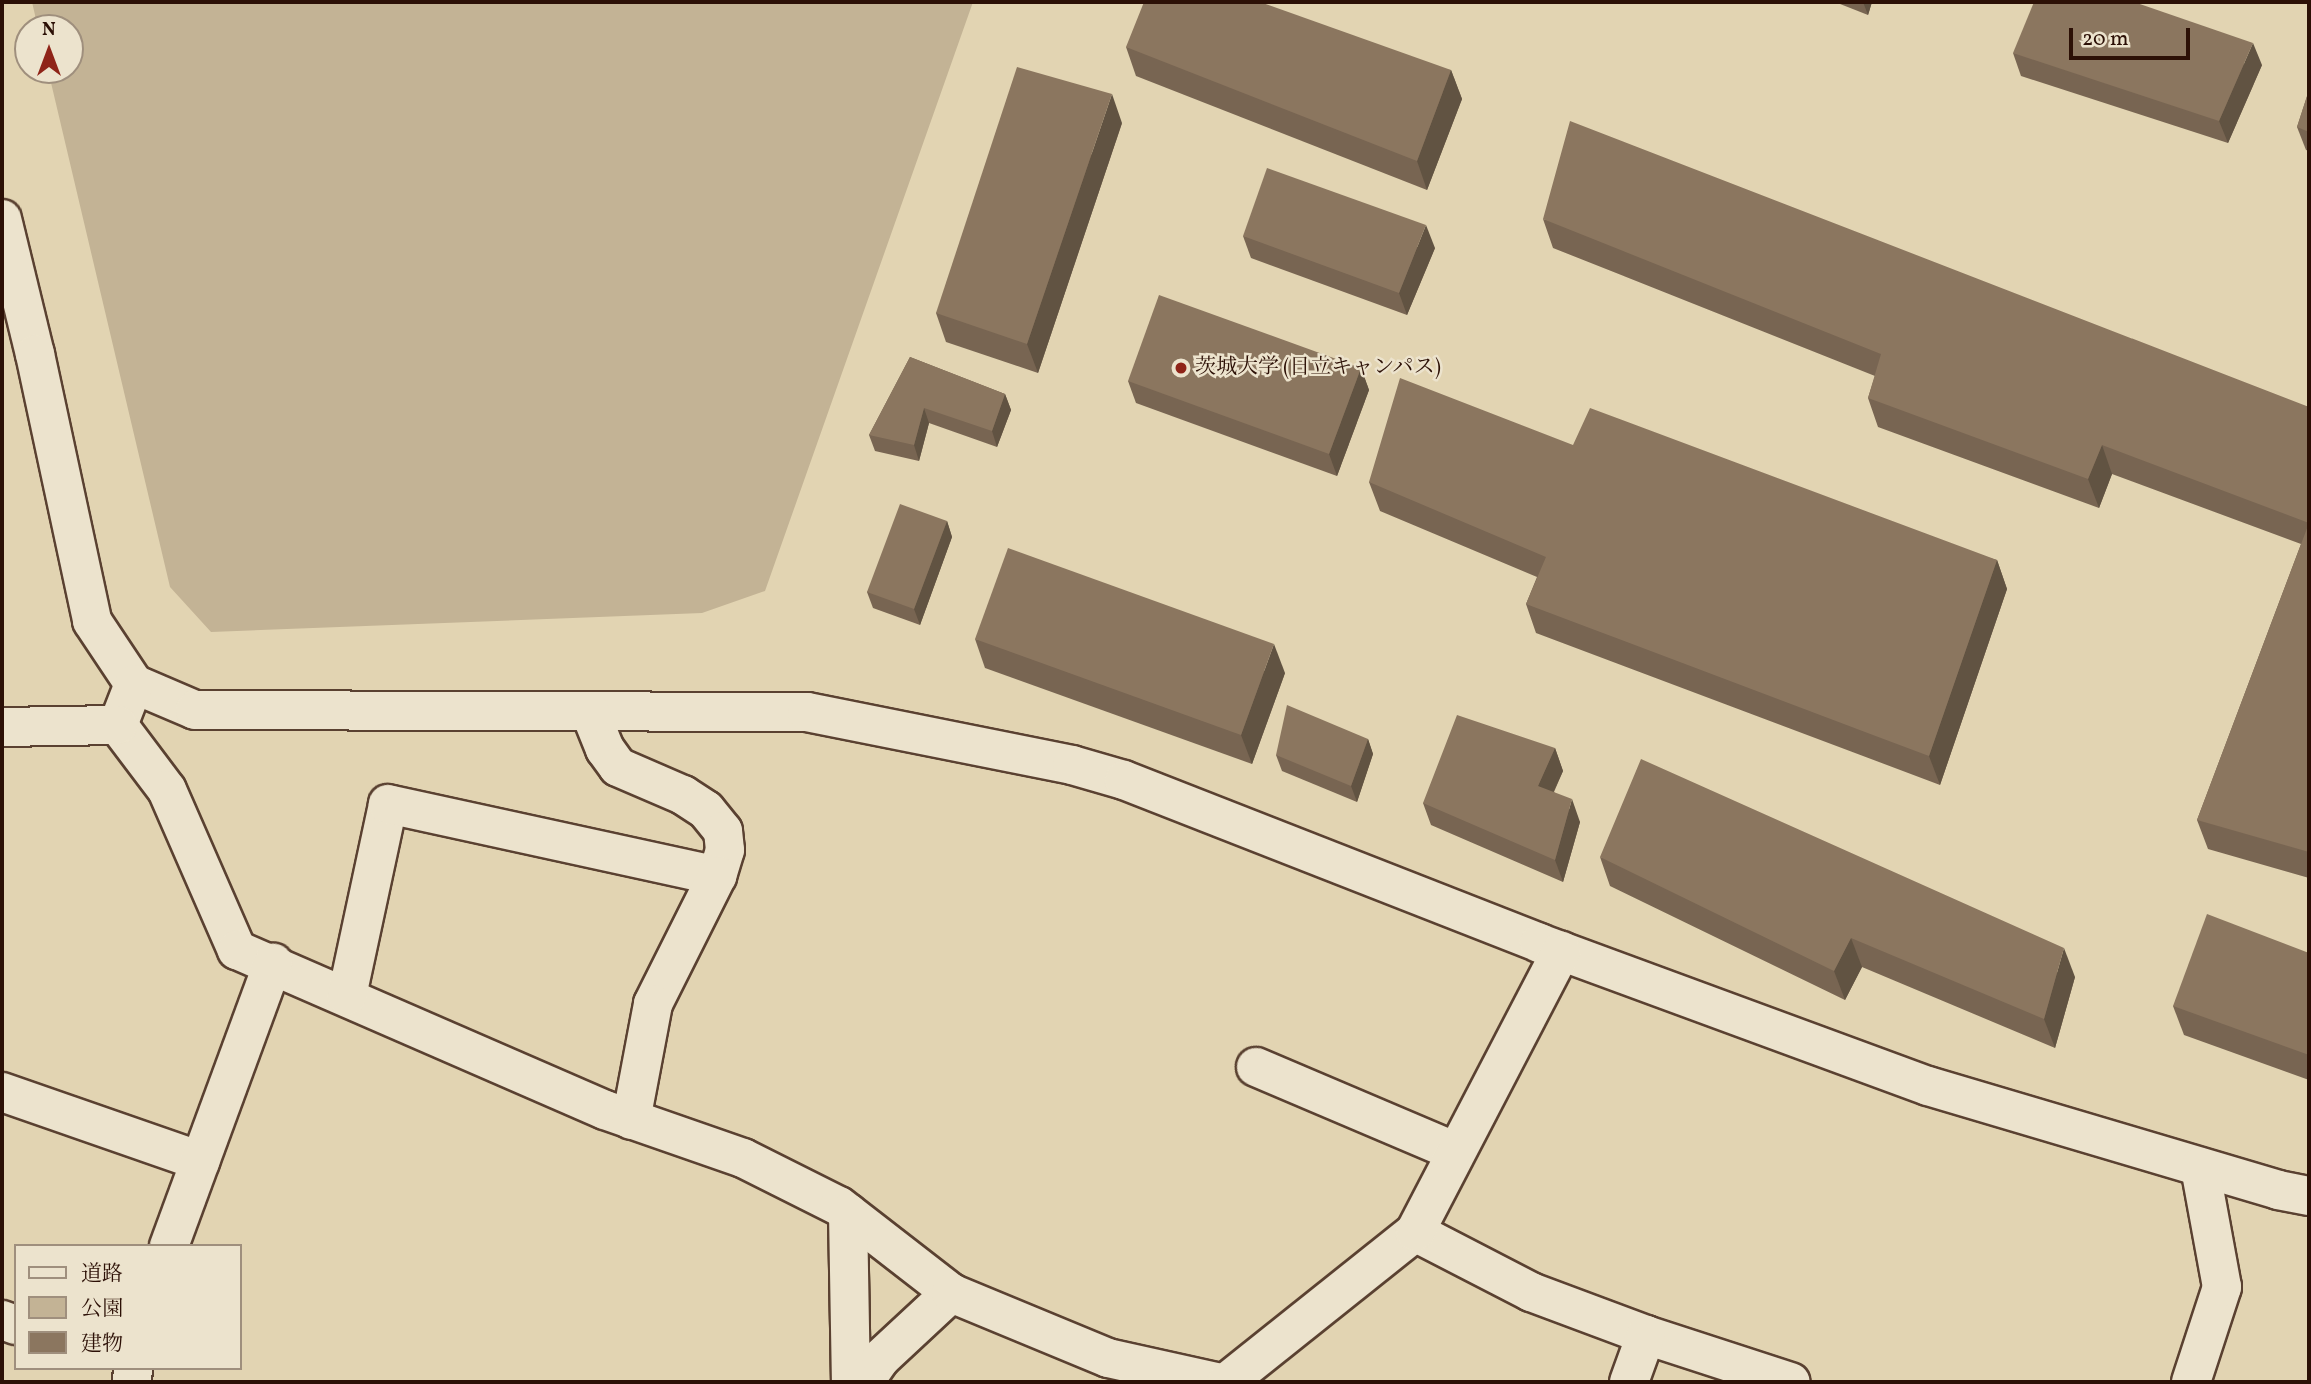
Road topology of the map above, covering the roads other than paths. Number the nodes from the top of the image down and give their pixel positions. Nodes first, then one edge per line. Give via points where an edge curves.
1 (2, 219) edge
2 (134, 684) junction
3 (590, 712) junction
4 (118, 725) junction
5 (2, 727) edge
6 (717, 876) junction
7 (1561, 951) junction
8 (273, 963) junction
9 (347, 996) junction
10 (1256, 1068) dead end
11 (2, 1092) edge
12 (631, 1120) junction
13 (1456, 1152) junction
14 (200, 1161) junction
15 (2200, 1167) junction
16 (2309, 1196) edge
17 (848, 1213) junction
18 (1415, 1232) junction
19 (170, 1244) edge
20 (951, 1293) junction
21 (1646, 1335) junction
22 (851, 1382) edge
23 (864, 1382) edge
24 (1216, 1382) edge
25 (1227, 1382) edge
26 (1629, 1382) edge
27 (1791, 1382) edge
28 (2191, 1382) edge

1 - 2 street via 92,621
2 - 3 street via 195,710
2 - 4 street
3 - 6 street via 618,767 683,795 706,810 723,831 725,850
3 - 7 street via 807,712 1072,765 1124,779
4 - 5 street
4 - 8 street via 167,790 237,950
6 - 9 street via 388,804
6 - 12 street via 653,1004
7 - 13 street
7 - 15 street via 1928,1086
8 - 9 street
8 - 14 street
9 - 12 street
10 - 13 street
11 - 14 street
12 - 17 street via 743,1158
13 - 18 street
14 - 19 street
15 - 16 street
15 - 28 street via 2222,1287
17 - 20 street
17 - 22 street
18 - 21 street via 1531,1292
18 - 25 street
20 - 23 street via 881,1358
20 - 24 street via 1108,1358
21 - 26 street
21 - 27 street

